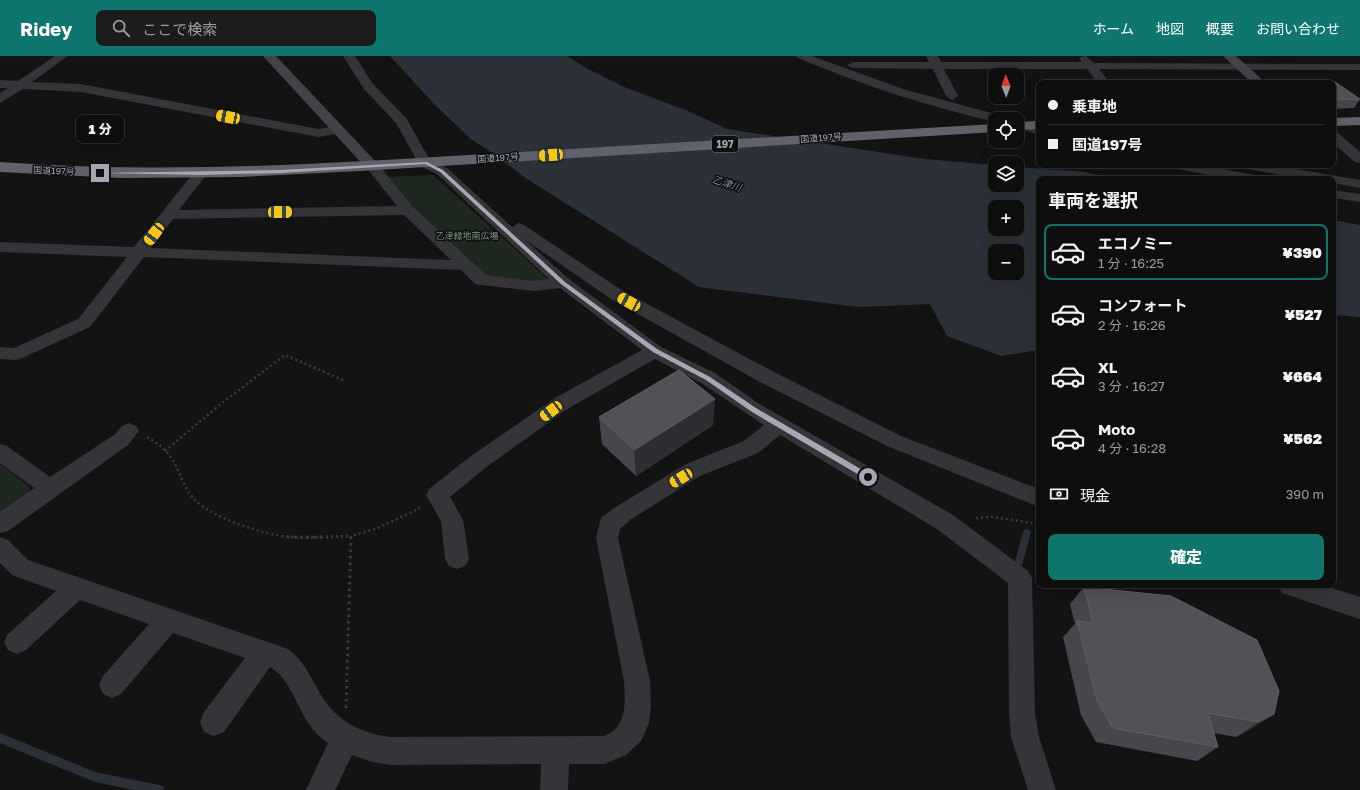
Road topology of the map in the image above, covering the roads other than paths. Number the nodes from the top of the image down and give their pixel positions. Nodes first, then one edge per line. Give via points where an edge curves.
1 (62, 56) edge
2 (269, 56) edge
3 (349, 56) edge
4 (802, 56) edge
5 (830, 56) edge
6 (1082, 56) edge
7 (1229, 56) edge
8 (934, 60) edge
9 (853, 65) junction
10 (1090, 66) junction
11 (1240, 66) junction
12 (1360, 66) edge
13 (1102, 80) edge
14 (1256, 80) edge
15 (0, 84) edge
16 (19, 86) junction
17 (952, 96) junction
18 (0, 98) edge
19 (988, 115) edge
20 (988, 120) edge
21 (1360, 121) edge
22 (1336, 122) edge
23 (988, 123) edge
24 (337, 130) junction
25 (1336, 139) edge
26 (1360, 159) edge
27 (425, 163) junction
28 (372, 166) junction
29 (0, 167) edge
30 (1194, 168) edge
31 (1265, 168) edge
32 (200, 174) junction
33 (1238, 176) edge
34 (1314, 176) edge
35 (1336, 180) edge
36 (1360, 184) edge
37 (1336, 194) edge
38 (1360, 198) edge
39 (475, 200) junction
40 (408, 210) junction
41 (169, 215) junction
42 (0, 247) edge
43 (139, 252) junction
44 (463, 265) junction
45 (563, 283) junction
46 (655, 351) junction
47 (0, 353) edge
48 (779, 424) junction
49 (129, 431) road end
50 (0, 452) edge
51 (50, 488) junction
52 (1036, 497) edge
53 (0, 524) edge
54 (3, 556) edge
55 (456, 559) dead end
56 (77, 587) junction
57 (1299, 588) edge
58 (1360, 608) edge
59 (169, 619) junction
60 (17, 642) dead end
61 (264, 652) junction
62 (112, 685) dead end
63 (214, 722) dead end
64 (346, 738) junction
65 (556, 751) junction
66 (320, 790) edge
67 (554, 790) edge
68 (1042, 790) edge

1 - 16 street
2 - 24 street
3 - 27 street via 368,86 401,121
4 - 20 street
5 - 9 street
6 - 10 street
7 - 11 street
8 - 9 street
8 - 10 street
8 - 17 street
9 - 17 street
10 - 11 street
10 - 13 street
11 - 12 street
11 - 14 street
15 - 16 street
16 - 18 street
16 - 24 street via 81,88 318,134
17 - 19 street
21 - 22 highway
23 - 27 highway, 国道197号 / 197
24 - 28 street
25 - 26 street
27 - 28 highway, 国道197号 / 197
27 - 39 street via 442,171
28 - 32 highway, 国道197号 / 197
28 - 40 street
29 - 32 highway, 国道197号 / 197 via 92,173
30 - 33 street
31 - 34 street
32 - 41 street
35 - 36 street
37 - 38 street
39 - 45 street
39 - 52 street via 498,211 617,295 768,377 894,441
40 - 41 street
40 - 44 street
41 - 43 street
42 - 43 street
43 - 44 street
43 - 47 street via 84,322 16,354
44 - 45 street via 481,280 534,286
45 - 46 street
46 - 48 street via 708,378
46 - 55 street via 562,403 478,462 438,495 452,520
48 - 65 street via 751,447 693,470 622,514 609,525 608,546 637,681 636,723 630,734 610,748
48 - 68 street via 952,526 1020,578 1022,713 1025,737
49 - 51 street via 121,440
50 - 51 street
51 - 53 street
54 - 56 street via 20,568
56 - 59 street
56 - 60 street
57 - 58 street
59 - 61 street
59 - 62 street
61 - 63 street
61 - 64 street via 280,658 289,665 322,720
64 - 65 street via 376,750 391,751
64 - 66 street
65 - 67 street

